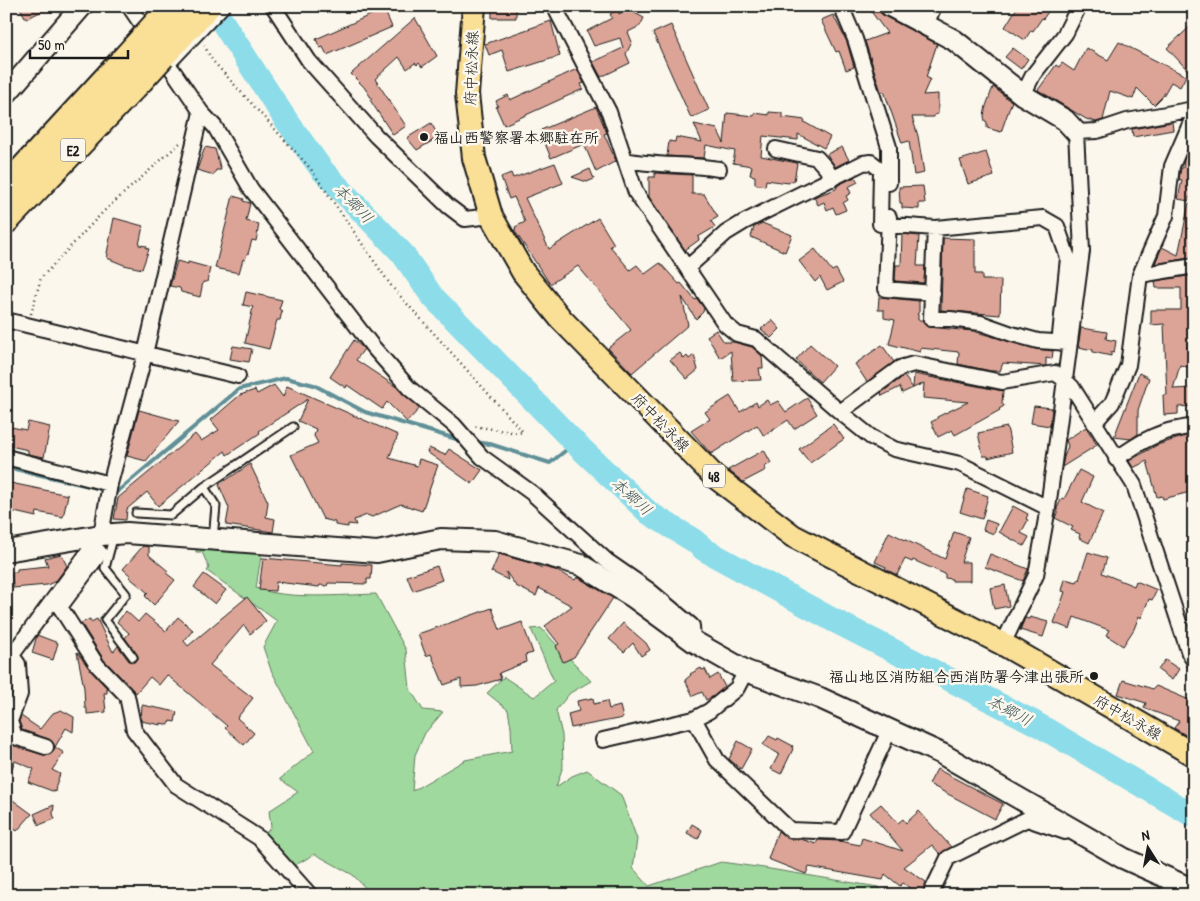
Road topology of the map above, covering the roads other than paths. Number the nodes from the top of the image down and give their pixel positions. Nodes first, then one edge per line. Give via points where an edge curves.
1 (82, 6) edge
2 (129, 6) edge
3 (207, 6) edge
4 (227, 6) edge
5 (474, 6) edge
6 (554, 6) edge
7 (841, 6) edge
8 (890, 6) edge
9 (934, 6) edge
10 (1079, 6) edge
11 (275, 7) edge
12 (164, 10) edge
13 (926, 25) junction
14 (164, 71) dead end
15 (6, 94) edge
16 (1023, 95) junction
17 (1194, 109) edge
18 (201, 112) junction
19 (1194, 115) edge
20 (117, 116) dead end
21 (215, 128) junction
22 (1076, 132) junction
23 (196, 133) junction
24 (776, 149) dead end
25 (625, 160) junction
26 (720, 168) dead end
27 (832, 179) junction
28 (40, 184) junction
29 (6, 188) edge
30 (491, 216) junction
31 (6, 220) edge
32 (890, 224) junction
33 (936, 228) junction
34 (1194, 266) edge
35 (687, 268) junction
36 (1140, 275) junction
37 (932, 292) junction
38 (6, 320) edge
39 (1070, 342) junction
40 (145, 354) junction
41 (238, 376) dead end
42 (1065, 380) junction
43 (840, 412) junction
44 (1094, 423) junction
45 (293, 427) dead end
46 (1194, 428) edge
47 (6, 457) edge
48 (1116, 459) junction
49 (110, 484) junction
50 (204, 487) junction
51 (1048, 508) junction
52 (136, 513) dead end
53 (98, 540) junction
54 (212, 540) junction
55 (6, 551) edge
56 (693, 641) junction
57 (1003, 644) junction
58 (133, 657) dead end
59 (9, 660) edge
60 (1194, 661) edge
61 (746, 671) junction
62 (694, 719) junction
63 (890, 729) junction
64 (604, 740) dead end
65 (46, 747) dead end
66 (1194, 755) edge
67 (1096, 843) junction
68 (1180, 890) edge
69 (932, 894) edge
70 (310, 895) edge

1 - 15 street
2 - 18 street
3 - 28 highway, E2, bridge
4 - 14 lane, bridge
5 - 30 main road, 府中松永線 / 48 via 467,94 474,158
6 - 25 street via 608,112
7 - 32 street via 855,39 889,147
8 - 13 street
9 - 13 street
10 - 16 street via 1065,34 1033,75
11 - 30 street via 309,61 376,136 448,206 465,219
12 - 29 highway, E2, bridge
13 - 16 street via 954,40
16 - 22 street via 1065,120
17 - 22 street via 1127,121 1097,131
18 - 21 street
18 - 23 street
19 - 36 street via 1172,166 1166,216
20 - 28 lane
21 - 23 street
21 - 56 street via 251,189 373,347 409,388 454,425 482,457 532,493 608,561 692,626
22 - 39 street via 1082,251
23 - 40 street
24 - 27 street via 817,158
25 - 26 street via 650,165
25 - 35 street via 636,193
27 - 32 street via 863,163 872,162 881,170 880,224
27 - 35 street via 744,222
28 - 31 highway, E2
30 - 57 main road, 府中松永線 / 48 via 523,272 561,319 714,476 793,536
32 - 33 street
32 - 37 street via 886,289
33 - 37 street
33 - 39 street via 1043,218 1058,226 1068,258 1060,334
34 - 36 street
35 - 43 street via 725,324 737,334 756,339
36 - 44 street via 1128,365 1112,403
37 - 39 street via 931,320 950,318 980,323 1038,341
38 - 40 street
39 - 42 street
40 - 41 street
40 - 49 street
42 - 43 street via 1055,373 1002,382 914,364 900,368
42 - 44 street
42 - 51 street
43 - 51 street via 871,437 894,449 960,464
44 - 48 street
45 - 50 lane
46 - 48 street via 1163,432 1143,440
47 - 49 street
48 - 60 street via 1134,486
49 - 53 street
50 - 52 lane via 171,516
50 - 54 lane via 216,506
51 - 57 street via 1036,576
53 - 54 street via 127,533
53 - 55 street
53 - 58 lane via 112,542 105,568 126,594 105,620
53 - 59 street
53 - 70 street via 100,553 60,608 97,665 127,696 134,730 176,785 259,838
54 - 56 street via 377,552 441,540 495,541 581,565 634,597
56 - 61 street
57 - 66 main road, 府中松永線 / 48
59 - 65 street via 18,664 20,694 10,721 15,737
61 - 62 street via 737,688
61 - 63 street via 820,698
62 - 63 street via 718,760 790,830 842,832
62 - 64 street
63 - 67 street via 942,754
67 - 68 street
67 - 69 street via 1027,819 948,858

